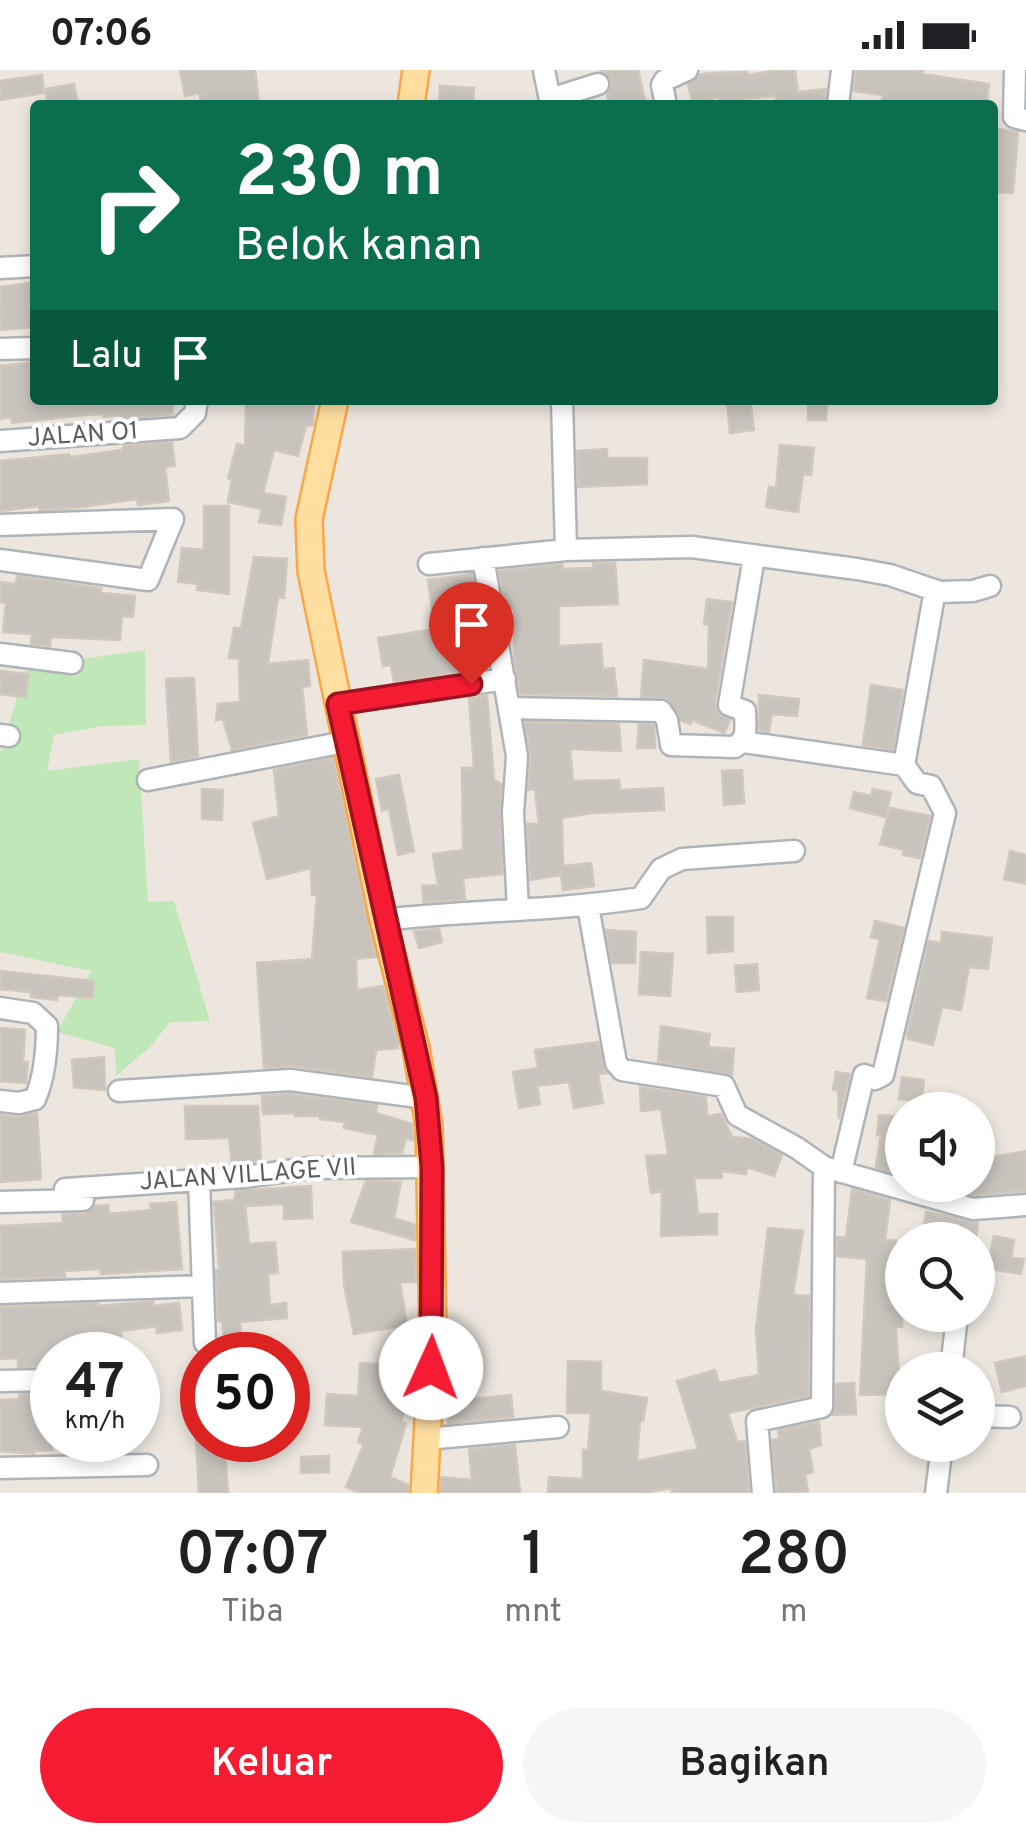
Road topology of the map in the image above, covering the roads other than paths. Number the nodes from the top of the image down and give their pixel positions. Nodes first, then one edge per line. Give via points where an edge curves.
1 (416, 70) edge
2 (544, 70) edge
3 (687, 70) edge
4 (842, 70) edge
5 (1015, 70) edge
6 (598, 84) dead end
7 (412, 100) edge
8 (551, 100) edge
9 (556, 100) edge
10 (665, 100) edge
11 (839, 100) edge
12 (1026, 120) edge
13 (30, 266) edge
14 (0, 268) edge
15 (30, 348) edge
16 (0, 349) edge
17 (196, 405) edge
18 (334, 405) edge
19 (562, 405) edge
20 (0, 441) edge
21 (0, 526) edge
22 (566, 550) junction
23 (754, 557) junction
24 (483, 558) junction
25 (0, 560) edge
26 (429, 564) dead end
27 (990, 586) dead end
28 (934, 590) junction
29 (0, 654) edge
30 (72, 664) dead end
31 (505, 679) junction
32 (338, 704) junction
33 (509, 708) junction
34 (346, 742) junction
35 (742, 742) junction
36 (904, 765) junction
37 (148, 780) dead end
38 (794, 851) dead end
39 (588, 906) junction
40 (518, 909) junction
41 (383, 920) junction
42 (0, 1008) edge
43 (119, 1091) dead end
44 (426, 1098) junction
45 (0, 1101) edge
46 (432, 1167) junction
47 (832, 1170) junction
48 (199, 1186) junction
49 (65, 1188) dead end
50 (0, 1202) edge
51 (1026, 1206) edge
52 (202, 1286) junction
53 (0, 1294) edge
54 (205, 1332) edge
55 (30, 1380) edge
56 (0, 1381) edge
57 (995, 1417) edge
58 (1010, 1417) dead end
59 (558, 1427) dead end
60 (426, 1439) junction
61 (940, 1462) edge
62 (147, 1465) dead end
63 (0, 1468) edge
64 (424, 1493) edge
65 (762, 1493) edge
66 (936, 1493) edge

1 - 7 main road
2 - 8 street
3 - 10 street via 662,84
4 - 11 street
5 - 12 street via 1014,117
6 - 9 street
13 - 14 street
15 - 16 street
17 - 20 street, JALAN O1 via 188,422 166,431
18 - 32 main road via 309,519 311,571
19 - 22 street
21 - 25 street via 174,519 148,580
22 - 23 street via 692,547
22 - 24 street
23 - 28 street via 856,568
23 - 35 street via 729,705 745,711
24 - 26 street
24 - 31 street
27 - 28 street
28 - 36 street
29 - 30 street
31 - 32 street
31 - 33 street
32 - 34 main road
33 - 35 street via 661,711 671,744
33 - 40 street via 517,756 512,813
34 - 37 street
34 - 41 main road
35 - 36 street
36 - 47 street via 917,783 931,786 945,813 882,1075 864,1076
38 - 39 street via 682,859 662,869 641,898
39 - 40 street
39 - 47 street via 622,1070 724,1086 738,1115
40 - 41 street
41 - 44 main road
42 - 45 street via 34,1013 47,1026 44,1076 35,1099
43 - 44 street via 290,1080
44 - 46 main road
46 - 48 street, JALAN VILLAGE VII via 310,1168
46 - 60 main road
47 - 51 street via 974,1209
47 - 65 street via 822,1407 756,1421
48 - 49 street, JALAN VILLAGE VII
48 - 50 street, JALAN VILLAGE VII
48 - 52 street
52 - 53 street
52 - 54 street
55 - 56 street
57 - 58 street
59 - 60 street
60 - 64 main road
61 - 66 street
62 - 63 street

